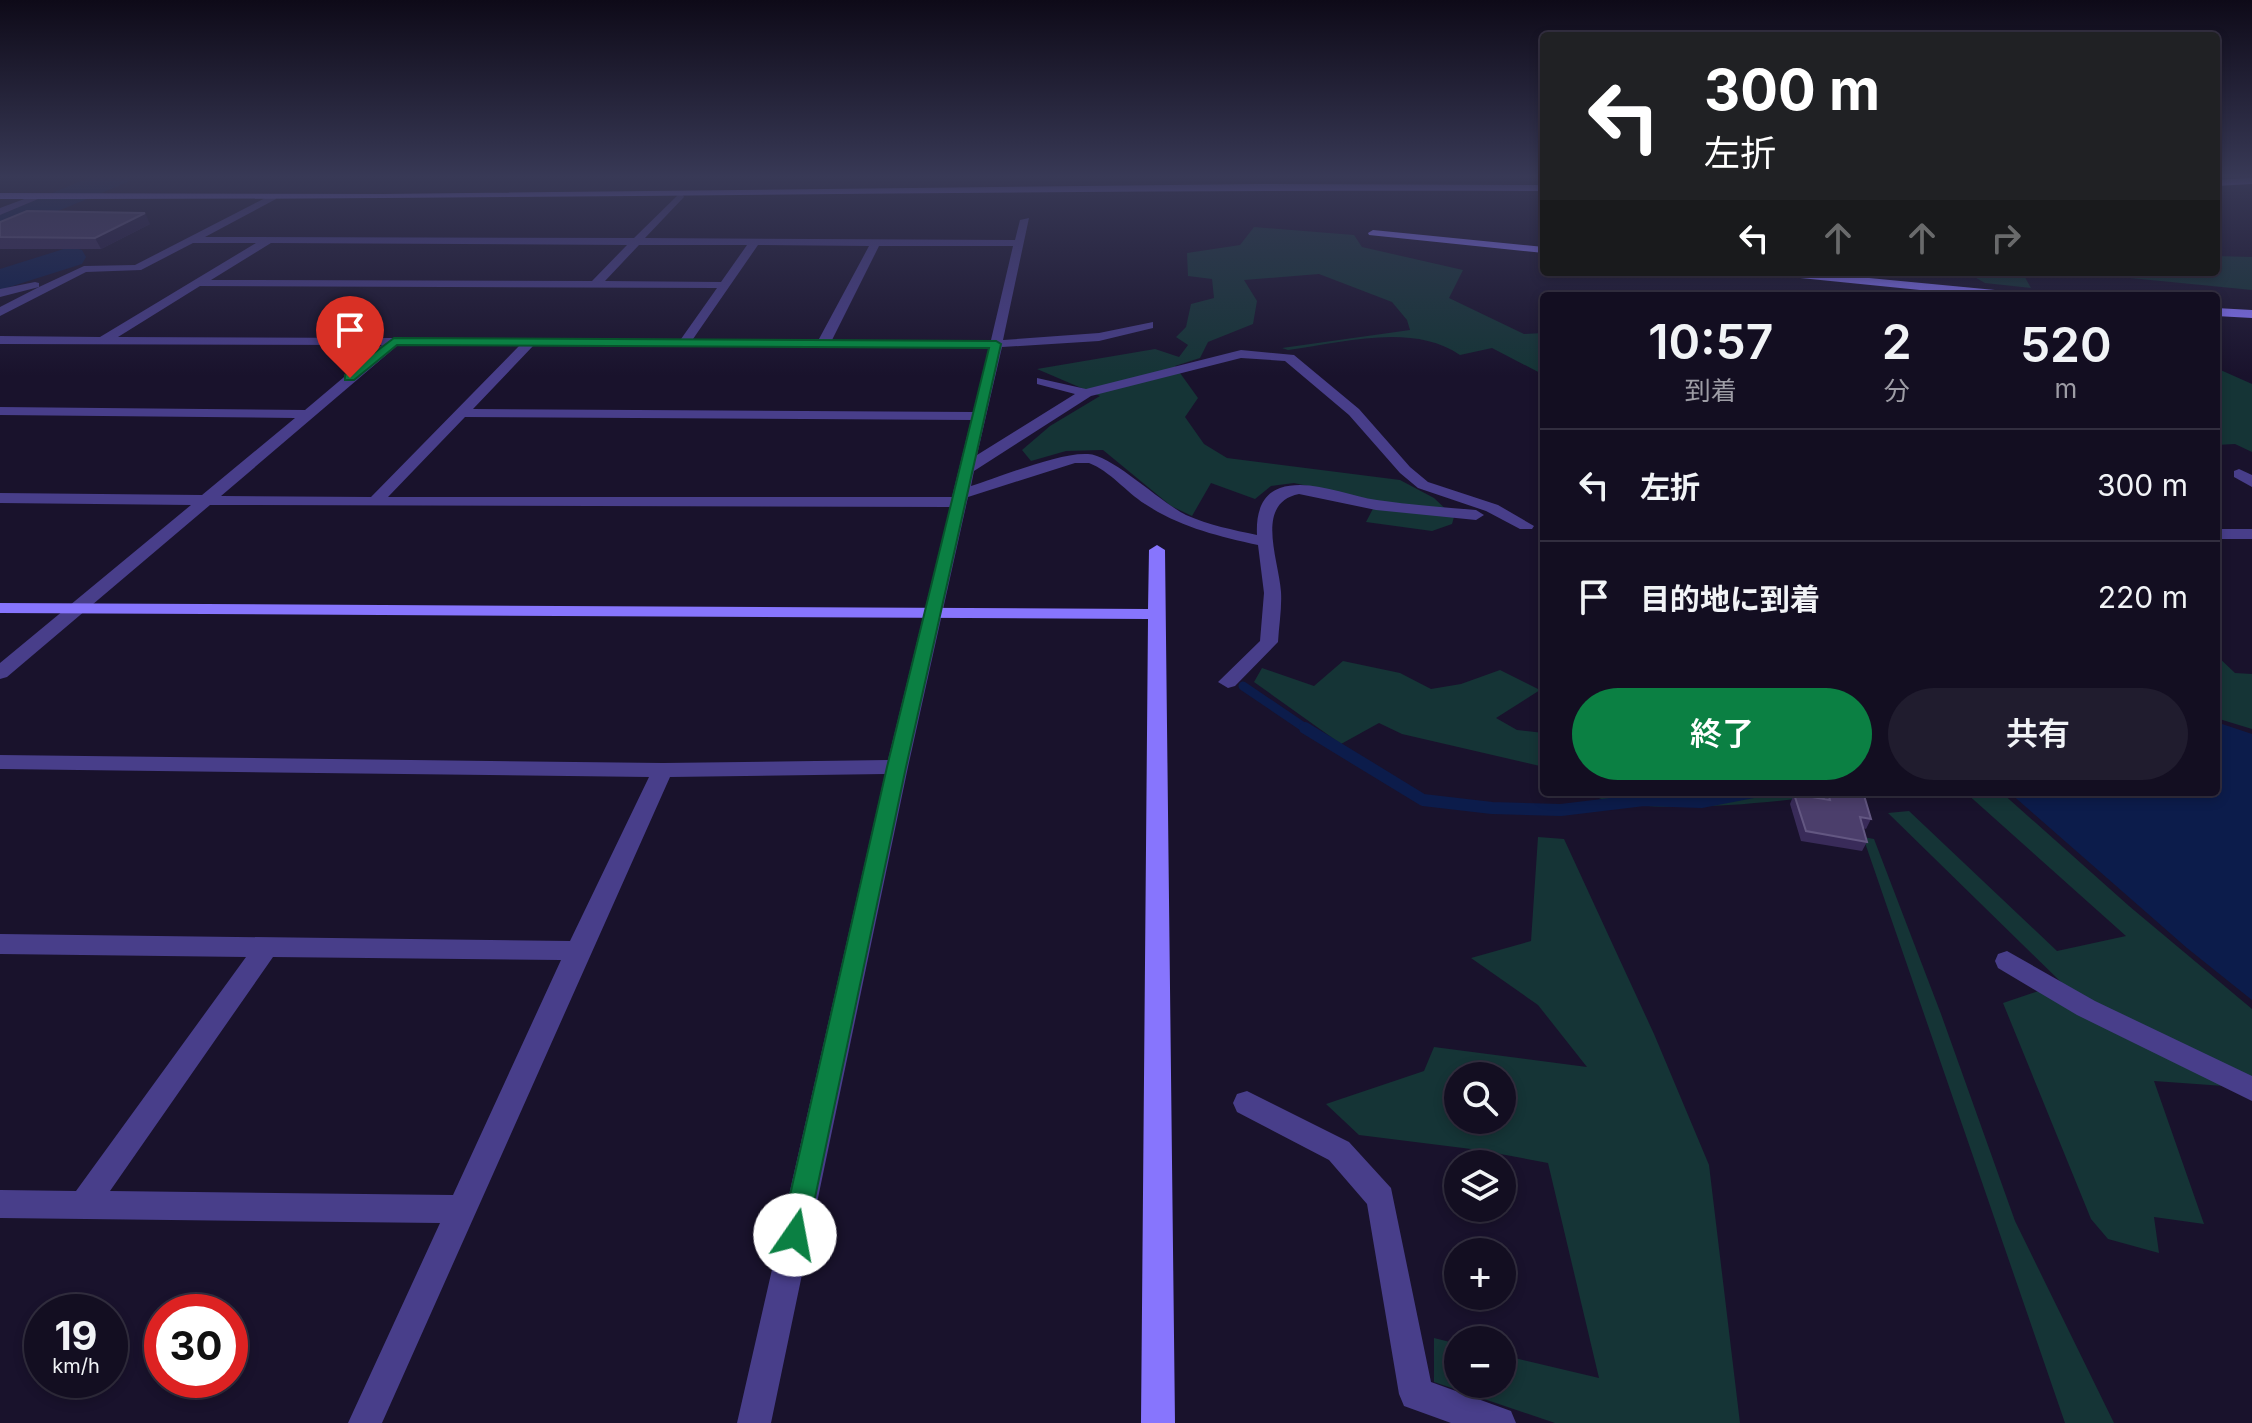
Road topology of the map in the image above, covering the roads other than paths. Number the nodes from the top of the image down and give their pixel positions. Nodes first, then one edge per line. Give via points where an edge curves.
1 (187, 242) edge
2 (265, 242) edge
3 (637, 242) edge
4 (755, 242) edge
5 (876, 242) edge
6 (935, 242) edge
7 (1468, 242) edge
8 (1020, 243) joint
9 (1540, 250) edge
10 (1812, 276) edge
11 (67, 277) junction
12 (199, 283) junction
13 (596, 284) junction
14 (725, 285) junction
15 (1975, 292) edge
16 (0, 293) edge
17 (0, 312) edge
18 (2220, 312) edge
19 (2252, 314) edge
20 (1149, 325) dead end
21 (0, 340) edge
22 (102, 341) junction
23 (394, 342) junction
24 (530, 342) junction
25 (684, 343) junction
26 (823, 344) junction
27 (996, 344) junction
28 (1042, 381) dead end
29 (1086, 393) junction
30 (0, 411) edge
31 (461, 413) junction
32 (305, 414) junction
33 (979, 416) junction
34 (966, 469) junction
35 (0, 498) edge
36 (960, 498) junction
37 (207, 499) junction
38 (375, 502) junction
39 (1526, 526) junction
40 (1540, 533) edge
41 (2220, 534) edge
42 (2252, 534) edge
43 (1263, 541) junction
44 (1157, 550) dead end
45 (0, 608) edge
46 (76, 608) junction
47 (932, 613) junction
48 (1156, 614) junction
49 (0, 673) edge
50 (1228, 682) dead end
51 (0, 762) edge
52 (897, 767) junction
53 (663, 770) junction
54 (0, 944) edge
55 (267, 946) junction
56 (575, 951) junction
57 (2007, 961) dead end
58 (2252, 1089) edge
59 (1247, 1103) dead end
60 (0, 1204) edge
61 (84, 1204) junction
62 (463, 1209) junction
63 (365, 1423) edge
64 (754, 1423) edge
65 (1158, 1423) edge
66 (1499, 1423) edge

1 - 11 street via 137,268 84,269
2 - 12 street
3 - 13 street
4 - 14 street
5 - 26 street
6 - 8 street
7 - 9 main road
8 - 27 street
10 - 15 main road
11 - 16 street
11 - 17 street
12 - 13 street
12 - 22 street
13 - 14 street
14 - 25 street
18 - 19 main road
20 - 27 street via 1070,340
21 - 22 street
22 - 23 street
23 - 24 street
23 - 32 street
24 - 25 street
24 - 31 street
25 - 26 street
26 - 27 street
27 - 33 street
28 - 29 street
29 - 34 street
29 - 39 street via 1241,354 1289,358 1354,412 1423,485 1492,508
30 - 32 street
31 - 33 street
31 - 38 street
32 - 37 street
33 - 34 street
34 - 36 street
35 - 37 street
36 - 38 street
36 - 43 street via 1090,458 1180,518
36 - 47 street
37 - 38 street
37 - 46 street
39 - 40 street
39 - 43 street via 1459,511 1389,507 1299,489 1286,490 1268,505
41 - 42 street
43 - 50 street via 1272,586 1269,642
44 - 48 main road
45 - 46 main road
46 - 47 main road
46 - 49 street
47 - 48 main road
47 - 52 street
48 - 65 main road
51 - 53 street
52 - 53 street
52 - 64 street
53 - 56 street
54 - 55 street
55 - 56 street
55 - 61 street
56 - 62 street
57 - 58 street via 2086,1008
59 - 66 street via 1339,1151 1381,1198 1416,1394
60 - 61 street
61 - 62 street
62 - 63 street

